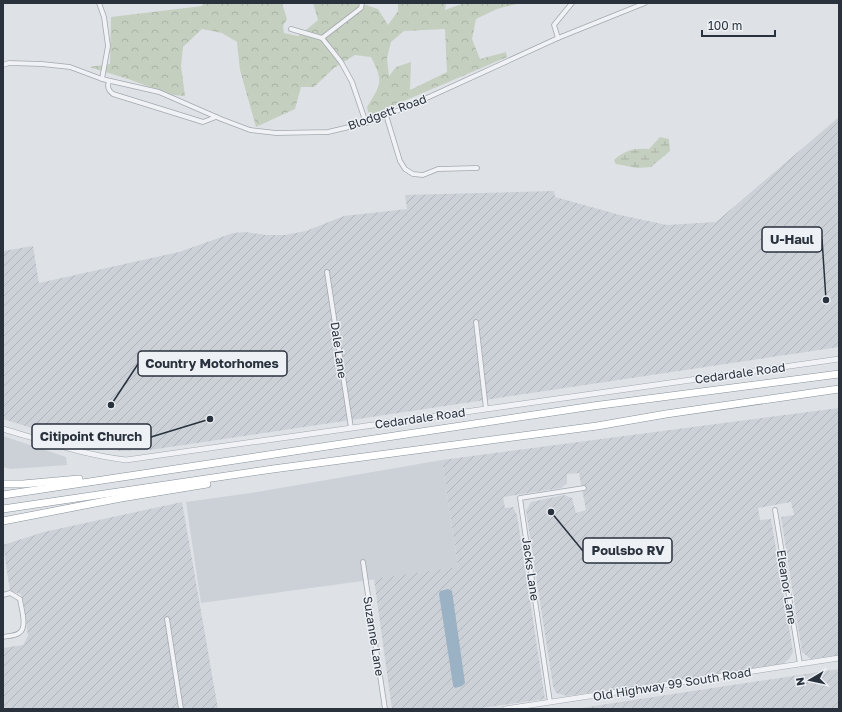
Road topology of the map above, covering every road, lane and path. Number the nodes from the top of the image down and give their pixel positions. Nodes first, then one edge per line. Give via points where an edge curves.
1 (99, 3) edge
2 (362, 3) edge
3 (572, 3) edge
4 (645, 3) edge
5 (291, 29) dead end
6 (322, 38) junction
7 (558, 38) junction
8 (3, 65) edge
9 (102, 79) junction
10 (109, 81) junction
11 (386, 115) junction
12 (216, 117) junction
13 (366, 123) junction
14 (477, 168) dead end
15 (328, 272) dead end
16 (476, 322) dead end
17 (839, 359) edge
18 (839, 374) edge
19 (839, 389) edge
20 (486, 409) junction
21 (351, 428) junction
22 (3, 429) edge
23 (273, 469) junction
24 (137, 474) junction
25 (3, 484) edge
26 (584, 488) dead end
27 (3, 495) edge
28 (3, 509) edge
29 (775, 510) dead end
30 (3, 521) edge
31 (363, 562) dead end
32 (3, 594) edge
33 (167, 619) dead end
34 (3, 637) edge
35 (839, 658) edge
36 (800, 664) junction
37 (550, 702) junction
38 (182, 709) edge
39 (385, 709) edge
40 (505, 709) edge

1 - 9 street via 104,17 108,46
2 - 6 street via 361,8
3 - 7 street via 554,25
4 - 7 street, Blodgett Road
5 - 6 street
6 - 13 street via 341,62 352,82
7 - 11 street, Blodgett Road
8 - 9 street, Blodgett Road via 60,65
9 - 10 street, Blodgett Road
10 - 12 street, Blodgett Road via 159,92
10 - 12 street via 109,90 113,94 203,122
11 - 13 street, Blodgett Road
11 - 14 street via 400,161 409,172 423,175 438,169
12 - 13 street, Blodgett Road via 250,130 276,133 328,132
15 - 21 street, Dale Lane
16 - 20 street
17 - 20 street, Cedardale Road
18 - 24 highway via 593,406
19 - 23 highway via 597,426
20 - 21 street, Cedardale Road
21 - 22 street, Cedardale Road via 126,460 74,451
23 - 28 highway
23 - 30 highway via 224,481
24 - 25 highway
24 - 27 highway
26 - 37 street, Jacks Lane via 520,498
29 - 36 street, Eleanor Lane
31 - 39 street, Suzanne Lane
32 - 34 street via 10,593 20,599 24,624 20,633
33 - 38 street
35 - 36 street, Old Highway 99 South Road
36 - 37 street, Old Highway 99 South Road
37 - 40 street, Old Highway 99 South Road

